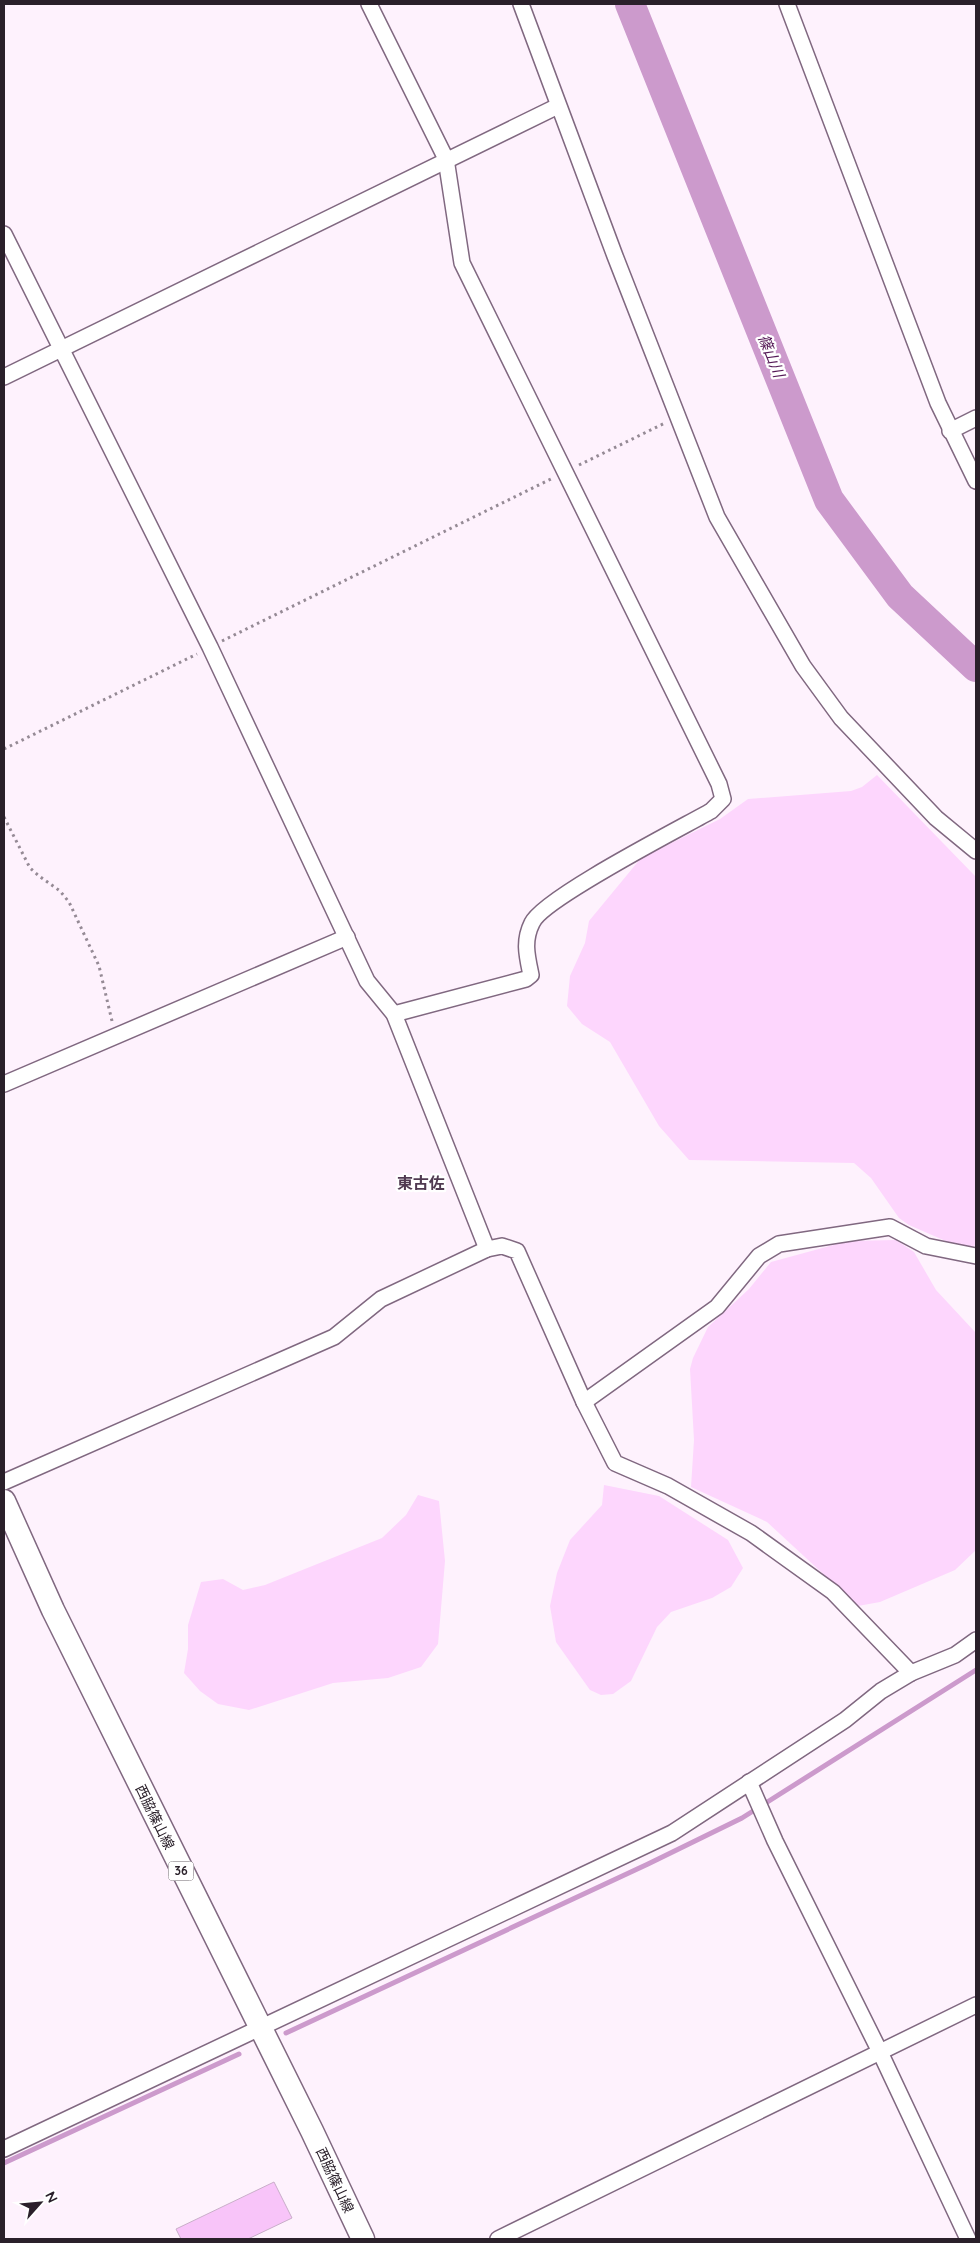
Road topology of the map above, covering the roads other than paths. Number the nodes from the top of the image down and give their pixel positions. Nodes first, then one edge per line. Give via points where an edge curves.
1 (369, 4) edge
2 (521, 4) edge
3 (787, 4) edge
4 (558, 106) junction
5 (446, 159) junction
6 (4, 234) edge
7 (60, 349) junction
8 (4, 377) edge
9 (976, 418) edge
10 (950, 431) junction
11 (976, 481) edge
12 (976, 851) edge
13 (347, 938) junction
14 (394, 1014) junction
15 (4, 1084) edge
16 (487, 1249) junction
17 (976, 1256) edge
18 (584, 1402) junction
19 (4, 1482) edge
20 (4, 1501) edge
21 (976, 1640) edge
22 (911, 1673) junction
23 (749, 1782) junction
24 (976, 2006) edge
25 (259, 2029) junction
26 (880, 2052) junction
27 (4, 2149) edge
28 (363, 2239) edge
29 (498, 2239) edge
30 (968, 2239) edge

1 - 5 street
2 - 4 street
3 - 10 street
4 - 5 street
4 - 12 street via 717,516 803,666 841,718 936,818
5 - 7 street
5 - 14 street via 462,263 719,784 722,799 711,811 562,895 532,920 525,943 531,975 526,979
6 - 7 street
7 - 8 street
7 - 13 street via 210,647
9 - 10 street
10 - 11 street
13 - 14 street via 367,981
13 - 15 street
14 - 16 street
16 - 18 street via 502,1246 517,1251
16 - 19 street via 381,1299 334,1337
17 - 18 street via 926,1246 890,1227 780,1244 759,1256 717,1307
18 - 22 street via 615,1463 668,1486 751,1533 832,1592
20 - 25 main road, 西脇篠山線 / 36 via 53,1610
21 - 22 street via 955,1655
22 - 23 street
23 - 25 street via 672,1834
23 - 26 street
24 - 26 street
25 - 27 street
25 - 28 main road, 西脇篠山線 / 36
26 - 29 street
26 - 30 street

